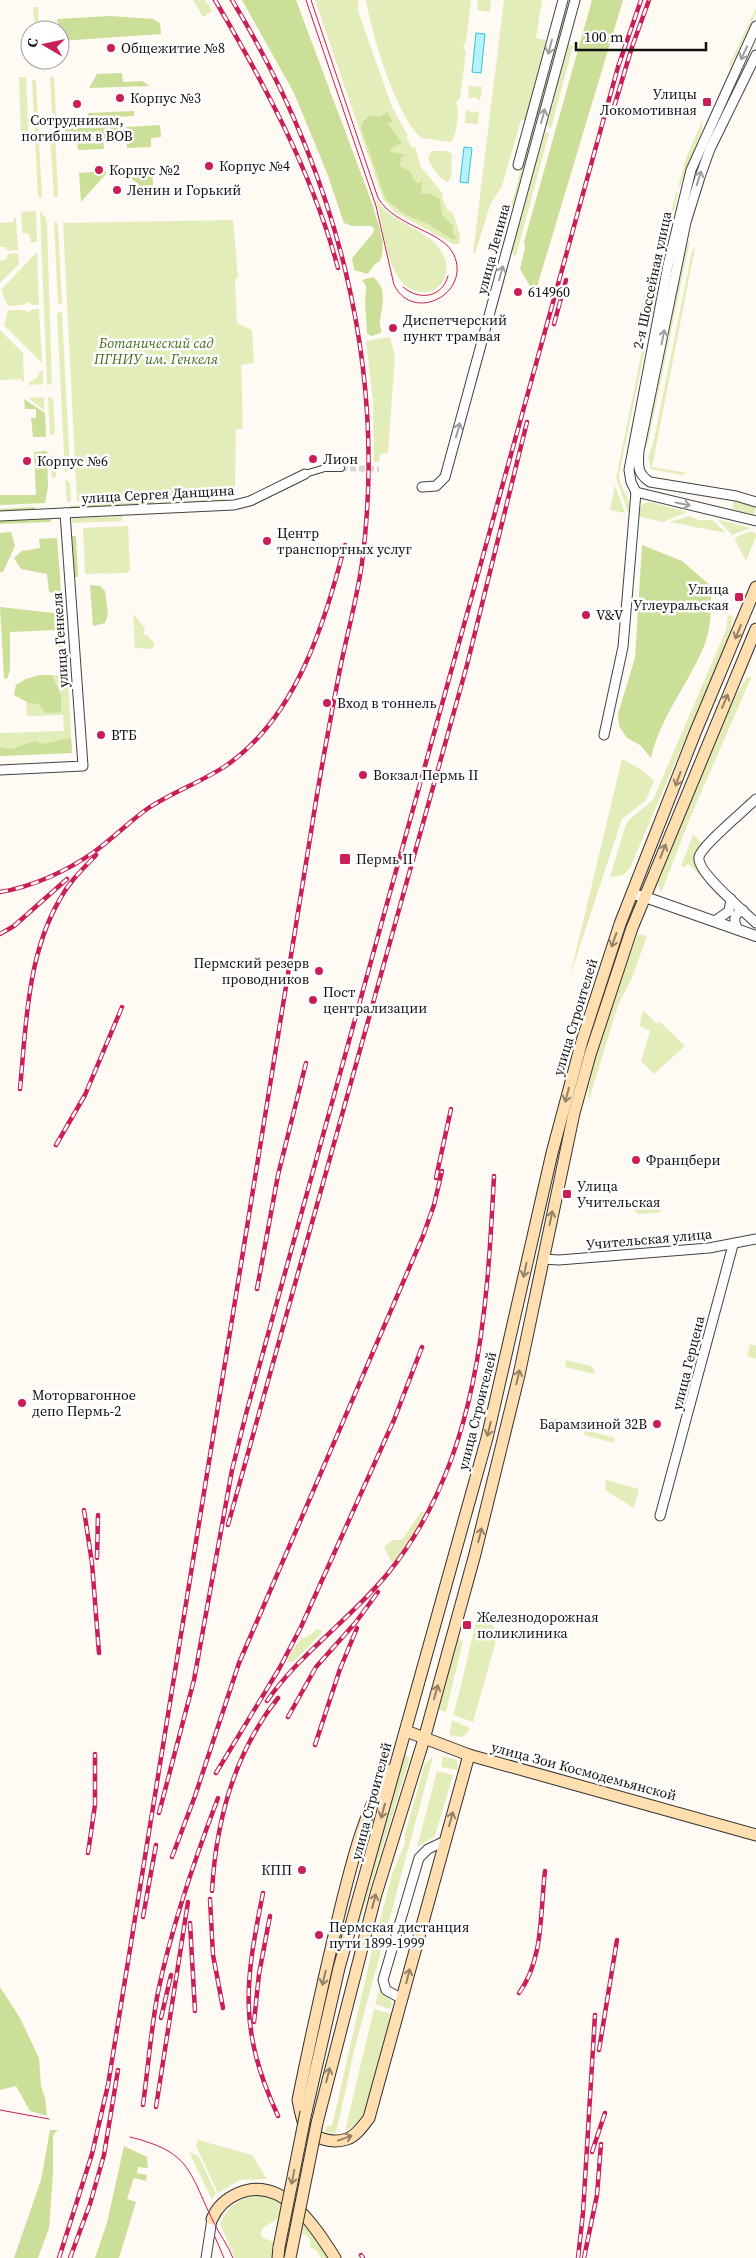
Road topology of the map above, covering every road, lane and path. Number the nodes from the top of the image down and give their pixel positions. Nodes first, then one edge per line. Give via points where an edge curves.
1 (563, 0) edge
2 (575, 0) edge
3 (756, 26) edge
4 (756, 55) edge
5 (518, 165) dead end
6 (341, 468) tunnel mouth
7 (305, 474) joint
8 (422, 487) dead end
9 (636, 492) junction
10 (756, 502) edge
11 (65, 513) junction
12 (0, 516) edge
13 (756, 521) edge
14 (756, 587) edge
15 (756, 629) edge
16 (604, 735) dead end
17 (0, 770) edge
18 (756, 799) edge
19 (632, 894) junction
20 (645, 897) junction
21 (731, 898) junction
22 (743, 910) junction
23 (715, 921) junction
24 (756, 923) edge
25 (737, 928) junction
26 (756, 936) edge
27 (756, 1239) edge
28 (733, 1245) junction
29 (543, 1259) junction
30 (660, 1516) dead end
31 (406, 1731) junction
32 (424, 1739) junction
33 (469, 1755) junction
34 (397, 1760) junction
35 (756, 1836) edge
36 (445, 1841) junction
37 (402, 1998) junction
38 (212, 2219) joint
39 (279, 2252) edge
40 (206, 2258) edge
41 (290, 2258) edge
42 (335, 2258) edge

1 -> 5 street
8 -> 2 street, улица Ленина via 436,486 445,477
3 -> 9 street, 2-я Шоссейная улица via 691,170 680,209 629,470
10 -> 4 street via 650,482 641,477 638,467 686,222 710,149
6 - 7 street, улица Сергея Данщина via 325,468
7 - 11 street, улица Сергея Данщина via 242,504
9 -> 13 street
9 - 16 street via 623,647
11 - 12 street, улица Сергея Данщина
11 - 17 street, улица Генкеля via 82,766
14 -> 19 main road, улица Строителей
20 -> 15 main road, улица Строителей
18 - 21 street via 699,854 700,867
19 - 20 street
19 -> 31 main road, улица Строителей via 597,992 561,1119 495,1406
20 - 23 street
29 -> 20 main road, улица Строителей via 574,1113 590,1055
21 - 22 street
21 - 23 street via 729,910
22 - 24 street
22 - 25 street via 734,918
23 - 25 street
25 - 26 street
27 - 28 street, Учительская улица
28 - 29 street, Учительская улица
28 - 30 street, улица Герцена
32 -> 29 main road, улица Строителей via 480,1536
31 - 32 main road, улица Зои Космодемьянской
31 - 34 main road, улица Строителей
32 - 33 main road, улица Зои Космодемьянской
41 -> 32 main road, улица Строителей, bridge via 317,2123 376,1894
33 - 35 main road, улица Зои Космодемьянской
36 -> 33 main road
34 -> 37 main road via 380,1786 366,1822 347,1883 315,2017 298,2100 305,2126 313,2134 330,2140 348,2139 369,2118
34 -> 39 main road, улица Строителей, bridge via 339,1968 306,2112
37 -> 36 main road
36 - 37 street via 428,1849 419,1858 383,1980 390,1994
38 - 40 street
38 - 42 main road via 224,2203 243,2192 262,2189 275,2192 301,2212

